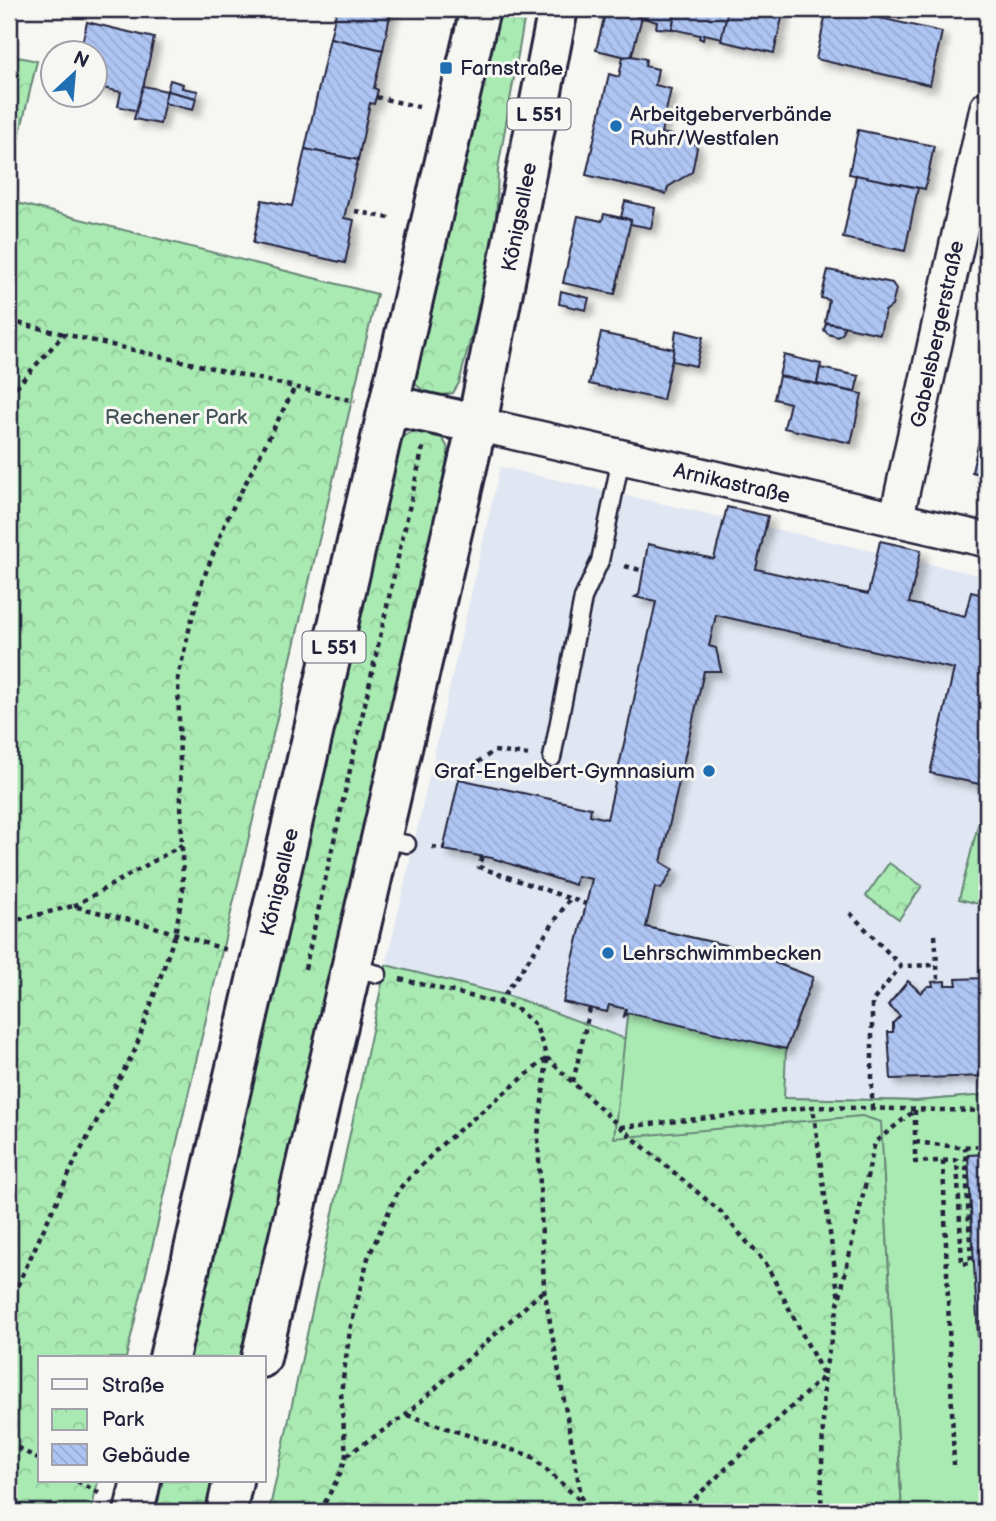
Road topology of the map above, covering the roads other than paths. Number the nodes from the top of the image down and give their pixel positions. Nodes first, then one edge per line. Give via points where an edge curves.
1 (480, 9) edge
2 (558, 9) edge
3 (987, 108) edge
4 (373, 403) junction
5 (477, 424) junction
6 (621, 457) junction
7 (896, 520) junction
8 (987, 540) edge
9 (552, 758) road end
10 (169, 1356) edge
11 (262, 1356) edge
12 (141, 1482) edge
13 (233, 1482) edge
14 (134, 1512) edge
15 (226, 1512) edge

1 - 4 main road, Königsallee / L 551
2 - 5 main road, Königsallee / L 551
3 - 7 street, Gabelsbergerstraße
4 - 5 main road
4 - 10 main road, Königsallee / L 551
5 - 6 street, Arnikastraße
5 - 11 main road, Königsallee / L 551 via 364,971
6 - 7 street, Arnikastraße
6 - 9 lane via 600,561 583,598
7 - 8 street, Arnikastraße
12 - 14 main road
13 - 15 main road

